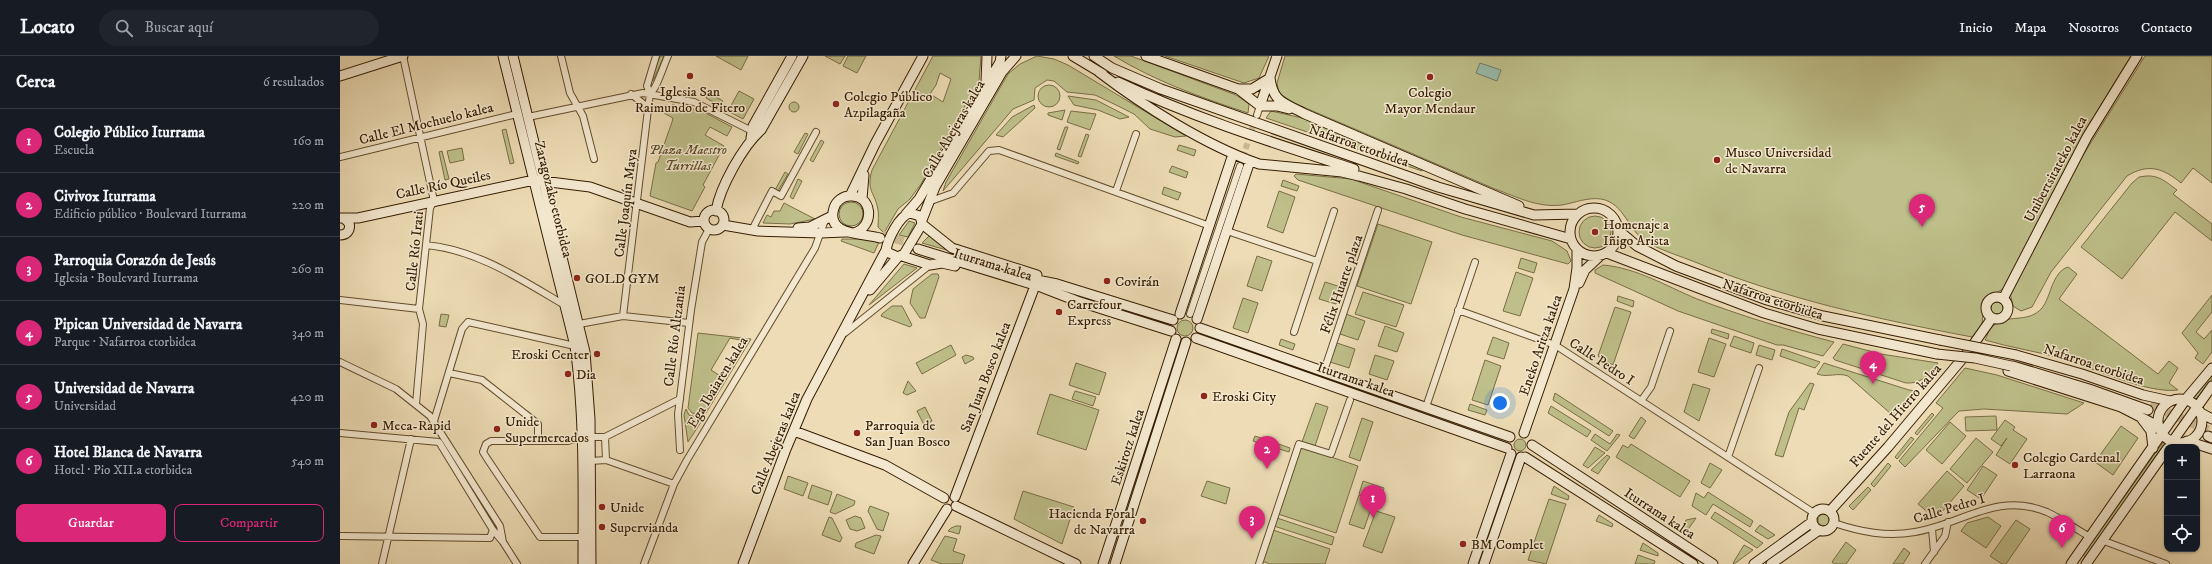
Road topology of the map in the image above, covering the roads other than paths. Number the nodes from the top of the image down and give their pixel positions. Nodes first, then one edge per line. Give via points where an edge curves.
1 (403, 56) edge
2 (503, 56) edge
3 (513, 56) edge
4 (561, 56) edge
5 (656, 56) edge
6 (668, 56) edge
7 (792, 56) edge
8 (803, 56) edge
9 (923, 56) edge
10 (987, 56) edge
11 (1001, 56) edge
12 (1016, 56) edge
13 (1073, 56) edge
14 (1094, 56) edge
15 (1102, 56) edge
16 (1146, 56) edge
17 (1277, 56) edge
18 (2137, 56) edge
19 (1099, 72) junction
20 (340, 76) edge
21 (1137, 78) junction
22 (1270, 78) junction
23 (986, 84) junction
24 (1238, 89) junction
25 (650, 93) junction
26 (631, 94) junction
27 (1260, 106) junction
28 (577, 107) junction
29 (649, 108) junction
30 (518, 114) junction
31 (1305, 114) junction
32 (1257, 115) tunnel mouth
33 (528, 117) junction
34 (816, 132) dead end
35 (1136, 134) dead end
36 (752, 135) junction
37 (421, 137) junction
38 (1233, 154) junction
39 (340, 157) edge
40 (594, 159) dead end
41 (867, 160) junction
42 (1250, 161) junction
43 (1240, 166) tunnel mouth
44 (538, 180) junction
45 (1400, 187) junction
46 (933, 191) junction
47 (1116, 191) junction
48 (850, 196) junction
49 (946, 196) junction
50 (862, 199) junction
51 (434, 201) junction
52 (928, 202) junction
53 (637, 204) junction
54 (1378, 210) dead end
55 (716, 211) junction
56 (1334, 211) dead end
57 (906, 214) junction
58 (1578, 214) junction
59 (1561, 215) junction
60 (342, 218) edge
61 (358, 218) junction
62 (829, 218) junction
63 (867, 222) junction
64 (922, 222) junction
65 (707, 225) junction
66 (723, 225) junction
67 (350, 226) junction
68 (754, 226) dead end
69 (1210, 226) junction
70 (1618, 230) junction
71 (776, 231) junction
72 (1227, 231) junction
73 (849, 232) junction
74 (820, 234) junction
75 (340, 235) edge
76 (1571, 239) junction
77 (426, 245) junction
78 (1577, 249) junction
79 (886, 250) junction
80 (1604, 254) junction
81 (900, 257) junction
82 (1317, 261) junction
83 (1475, 262) dead end
84 (930, 266) junction
85 (1056, 284) junction
86 (1574, 289) junction
87 (1033, 291) junction
88 (2003, 299) junction
89 (340, 300) edge
90 (1077, 301) junction
91 (858, 305) junction
92 (566, 306) junction
93 (419, 309) junction
94 (1458, 310) junction
95 (623, 316) junction
96 (1992, 318) junction
97 (1188, 319) junction
98 (689, 323) junction
99 (579, 324) junction
100 (1670, 331) dead end
101 (1294, 332) dead end
102 (1174, 335) junction
103 (840, 337) junction
104 (1196, 338) junction
105 (1186, 342) junction
106 (1555, 345) junction
107 (575, 346) junction
108 (340, 362) edge
109 (2012, 363) junction
110 (1326, 365) dead end
111 (1759, 368) dead end
112 (2212, 368) edge
113 (449, 373) junction
114 (2212, 386) edge
115 (680, 398) junction
116 (2186, 399) junction
117 (1350, 400) dead end
118 (1641, 401) junction
119 (2170, 401) junction
120 (416, 404) junction
121 (2149, 407) tunnel mouth
122 (1426, 408) junction
123 (2199, 410) junction
124 (2139, 416) junction
125 (2212, 419) edge
126 (434, 421) junction
127 (2158, 426) junction
128 (794, 431) junction
129 (340, 433) edge
130 (1524, 433) junction
131 (2162, 434) junction
132 (586, 437) junction
133 (605, 437) junction
134 (1510, 437) junction
135 (411, 439) junction
136 (538, 441) junction
137 (2187, 442) junction
138 (2168, 444) edge
139 (2171, 444) edge
140 (2178, 444) edge
141 (1532, 445) junction
142 (2153, 448) junction
143 (2212, 449) edge
144 (680, 450) dead end
145 (1509, 451) junction
146 (2164, 453) edge
147 (1523, 457) junction
148 (1728, 457) junction
149 (606, 460) junction
150 (590, 462) junction
151 (674, 484) junction
152 (944, 498) junction
153 (956, 502) junction
154 (946, 509) junction
155 (1830, 511) junction
156 (1813, 517) junction
157 (1948, 522) junction
158 (1834, 523) junction
159 (1932, 529) junction
160 (493, 530) junction
161 (1818, 530) junction
162 (340, 536) edge
163 (389, 536) junction
164 (587, 537) junction
165 (2090, 537) junction
166 (2104, 541) junction
167 (503, 542) junction
168 (1934, 552) junction
169 (382, 564) edge
170 (517, 564) edge
171 (583, 564) edge
172 (591, 564) edge
173 (644, 564) edge
174 (744, 564) edge
175 (913, 564) edge
176 (1076, 564) edge
177 (1103, 564) edge
178 (1115, 564) edge
179 (1259, 564) edge
180 (1473, 564) edge
181 (1484, 564) edge
182 (1692, 564) edge
183 (1713, 564) edge
184 (1754, 564) edge
185 (1772, 564) edge
186 (1925, 564) edge
187 (2071, 564) edge
188 (2086, 564) edge
189 (2166, 564) edge

1 - 20 main road
1 - 37 street, Calle Río Irati
2 - 30 main road, Zaragozako etorbidea
3 - 33 main road, Zaragozako etorbidea
4 - 28 street via 570,94
5 - 25 street, Calle Joaquín Maya via 647,86
6 - 25 street via 656,89
7 - 36 main road via 753,126
8 - 36 main road via 761,130
9 - 41 main road
10 - 23 main road
11 - 23 main road, Calle Abejeras kalea
12 - 46 main road, Calle Abejeras kalea via 1002,72
13 - 19 main road, Nafarroa etorbidea
14 - 21 main road, Nafarroa etorbidea via 1112,68
15 - 21 main road, Nafarroa etorbidea
16 - 24 main road
17 - 22 main road
18 - 88 main road, Unibertsitateko kalea via 2087,137
19 - 38 main road, Nafarroa etorbidea via 1122,90
19 - 45 main road, Nafarroa etorbidea via 1151,97
21 - 59 main road, Nafarroa etorbidea via 1232,116 1438,187 1534,215
22 - 24 main road via 1252,89
22 - 27 main road
22 - 31 main road via 1272,92 1279,100
23 - 57 main road, Calle Abejeras kalea via 924,191
24 - 27 main road
25 - 26 street
25 - 29 street, Calle Joaquín Maya
25 - 36 street via 694,102
26 - 28 street
26 - 29 street
27 - 31 main road via 1277,106
27 - 32 street
28 - 33 street
28 - 40 street via 583,116
29 - 53 street, Calle Joaquín Maya
30 - 37 street, Calle El Mochuelo kalea
30 - 44 main road, Zaragozako etorbidea
31 - 59 main road via 1514,205
33 - 44 main road, Zaragozako etorbidea
34 - 68 street via 781,196 772,191
35 - 47 street
36 - 55 main road via 718,198
37 - 39 street, Calle El Mochuelo kalea
37 - 51 street, Calle Río Irati
38 - 42 main road, Nafarroa etorbidea
38 - 69 main road
41 - 48 main road
41 - 50 main road
42 - 45 main road, Nafarroa etorbidea via 1342,172
42 - 72 main road
43 - 97 street
44 - 51 main road, Calle Río Queiles
44 - 53 main road via 590,187
44 - 92 main road, Zaragozako etorbidea
44 - 99 main road, Zaragozako etorbidea
45 - 76 main road, Nafarroa etorbidea via 1465,209
46 - 49 street
46 - 52 main road, Calle Abejeras kalea
47 - 49 street via 999,150 989,151 958,189
47 - 69 street
48 - 50 main road
48 - 62 main road via 837,202
49 - 52 street
50 - 63 main road via 868,208
51 - 61 main road, Calle Río Queiles
51 - 77 street, Calle Río Irati via 430,208
52 - 64 main road, Calle Abejeras kalea
53 - 65 main road via 690,222
53 - 95 street, Calle Joaquín Maya
54 - 110 street, Félix Huarte plaza
55 - 65 main road via 708,213
55 - 66 main road via 723,216
56 - 82 street
57 - 64 main road, Iturrama kalea via 917,214
57 - 79 main road, Calle Abejeras kalea
58 - 59 main road, Nafarroa etorbidea
58 - 70 main road via 1585,210 1599,209 1612,216
58 - 76 main road via 1571,226
60 - 61 main road, Calle Río Queiles
60 - 67 main road
61 - 67 main road
62 - 71 main road via 810,227
62 - 73 main road
62 - 74 street, Ega Ibaiaren kalea
63 - 73 main road via 863,228
63 - 73 main road via 881,236
64 - 81 main road, Calle Abejeras kalea
64 - 85 main road, Iturrama kalea via 952,248 1047,278
65 - 66 main road via 718,229
65 - 98 street, Calle Río Altzania
66 - 71 main road via 758,231
67 - 75 main road via 346,234
69 - 97 main road
70 - 80 main road via 1616,243
70 - 109 main road, Nafarroa etorbidea, bridge via 1637,246 1676,266 1766,300 1823,316 1940,340
71 - 74 main road
72 - 82 street
72 - 97 main road
73 - 74 main road
74 - 151 street, Ega Ibaiaren kalea via 815,248 758,339
76 - 78 main road
77 - 92 street via 485,260
77 - 93 street, Calle Río Irati
78 - 80 main road via 1588,256
78 - 86 main road, Eneko Aritza kalea
79 - 81 main road, Iturrama kalea
79 - 91 main road, Calle Abejeras kalea
80 - 86 main road, Eneko Aritza kalea via 1585,270
80 - 109 main road, Nafarroa etorbidea, bridge via 1764,313 1818,329 1937,354
81 - 84 main road, Iturrama kalea
81 - 91 main road, Calle Abejeras kalea
82 - 101 street
83 - 94 street
84 - 87 main road, Iturrama kalea via 936,263 945,264
84 - 103 street, Calle Abejeras kalea via 867,313
85 - 90 main road, Iturrama kalea via 919,247
85 - 97 main road, Iturrama kalea
86 - 106 main road, Eneko Aritza kalea
87 - 90 main road, Iturrama kalea
87 - 153 main road, San Juan Bosco kalea
88 - 96 main road via 2008,312 2001,319
88 - 96 main road via 1993,298 1986,305 1988,315
89 - 93 street
90 - 102 main road, Iturrama kalea
91 - 103 main road, Calle Abejeras kalea
92 - 107 main road, Zaragozako etorbidea
93 - 120 street, Calle Río Irati via 422,324
94 - 106 street, Calle Pedro I
94 - 122 street
95 - 98 street
95 - 99 street
96 - 155 main road, Fuente del Hierro kalea via 1888,447
97 - 102 main road, Eskirotz kalea
97 - 104 main road
97 - 122 main road, Iturrama kalea
98 - 115 street, Calle Río Altzania
99 - 132 main road, Zaragozako etorbidea via 588,384
100 - 118 street, Calle Pedro I via 1651,387
102 - 105 main road, Iturrama kalea
102 - 177 main road, Eskirotz kalea
103 - 128 main road, Calle Abejeras kalea via 807,399
104 - 105 main road
104 - 145 main road, Iturrama kalea
105 - 178 main road, Eskirotz kalea
106 - 118 street, Calle Pedro I
106 - 130 main road, Eneko Aritza kalea
107 - 113 street via 468,322 462,328
107 - 132 main road, Zaragozako etorbidea
108 - 120 street via 395,388
109 - 119 main road, Nafarroa etorbidea via 2082,374 2142,395
109 - 121 main road, Nafarroa etorbidea
109 - 124 main road, Nafarroa etorbidea
111 - 148 street
112 - 116 main road
113 - 126 street
113 - 136 street via 482,380 538,424
114 - 123 main road
115 - 133 street
115 - 144 street, Calle Río Altzania
116 - 119 main road, Nafarroa etorbidea
116 - 123 main road
116 - 131 main road
117 - 179 street via 1331,454 1298,444
118 - 148 street, Calle Pedro I
119 - 127 main road via 2159,412
120 - 126 street
122 - 134 main road, Iturrama kalea
123 - 125 main road
123 - 137 main road via 2202,423 2200,430
123 - 139 main road
124 - 127 main road, Nafarroa etorbidea
124 - 142 main road, Nafarroa etorbidea via 2152,431
126 - 167 street via 500,526
127 - 131 main road
128 - 152 main road via 885,465
128 - 174 main road, Calle Abejeras kalea
129 - 135 street
130 - 134 main road
130 - 141 main road via 1530,437
131 - 138 main road
131 - 142 main road
132 - 133 street
132 - 136 street via 568,441
132 - 150 main road, Zaragozako etorbidea
132 - 164 main road, Zaragozako etorbidea
133 - 149 street
134 - 145 main road
135 - 160 street via 439,442
135 - 163 street
136 - 164 street via 491,441 486,444 483,452 540,537
137 - 140 main road
137 - 143 main road
141 - 147 main road via 1530,452
141 - 183 main road, Iturrama kalea
142 - 165 main road
145 - 147 main road
145 - 180 main road
146 - 166 main road
147 - 181 main road
147 - 182 main road, Iturrama kalea
148 - 156 street, Calle Pedro I
149 - 150 street
149 - 151 street
150 - 164 main road, Zaragozako etorbidea
151 - 173 street, Ega Ibaiaren kalea
152 - 153 main road via 949,495
152 - 154 main road
153 - 154 main road via 954,509
153 - 176 main road
154 - 175 main road
155 - 156 main road via 1820,509
155 - 158 main road
156 - 161 main road
156 - 184 main road
157 - 159 street, Calle Pedro I
157 - 165 street, Calle Pedro I via 1995,507 2020,507 2047,512
157 - 168 street via 1945,536
158 - 159 street, Calle Pedro I via 1877,534 1894,535
158 - 161 main road via 1828,530
159 - 168 street
160 - 163 street via 490,538
160 - 167 street
161 - 185 main road
162 - 163 street
163 - 169 street
164 - 171 main road, Zaragozako etorbidea
164 - 172 main road, Zaragozako etorbidea
165 - 187 main road
166 - 188 main road
166 - 189 street
167 - 170 street
168 - 186 street

